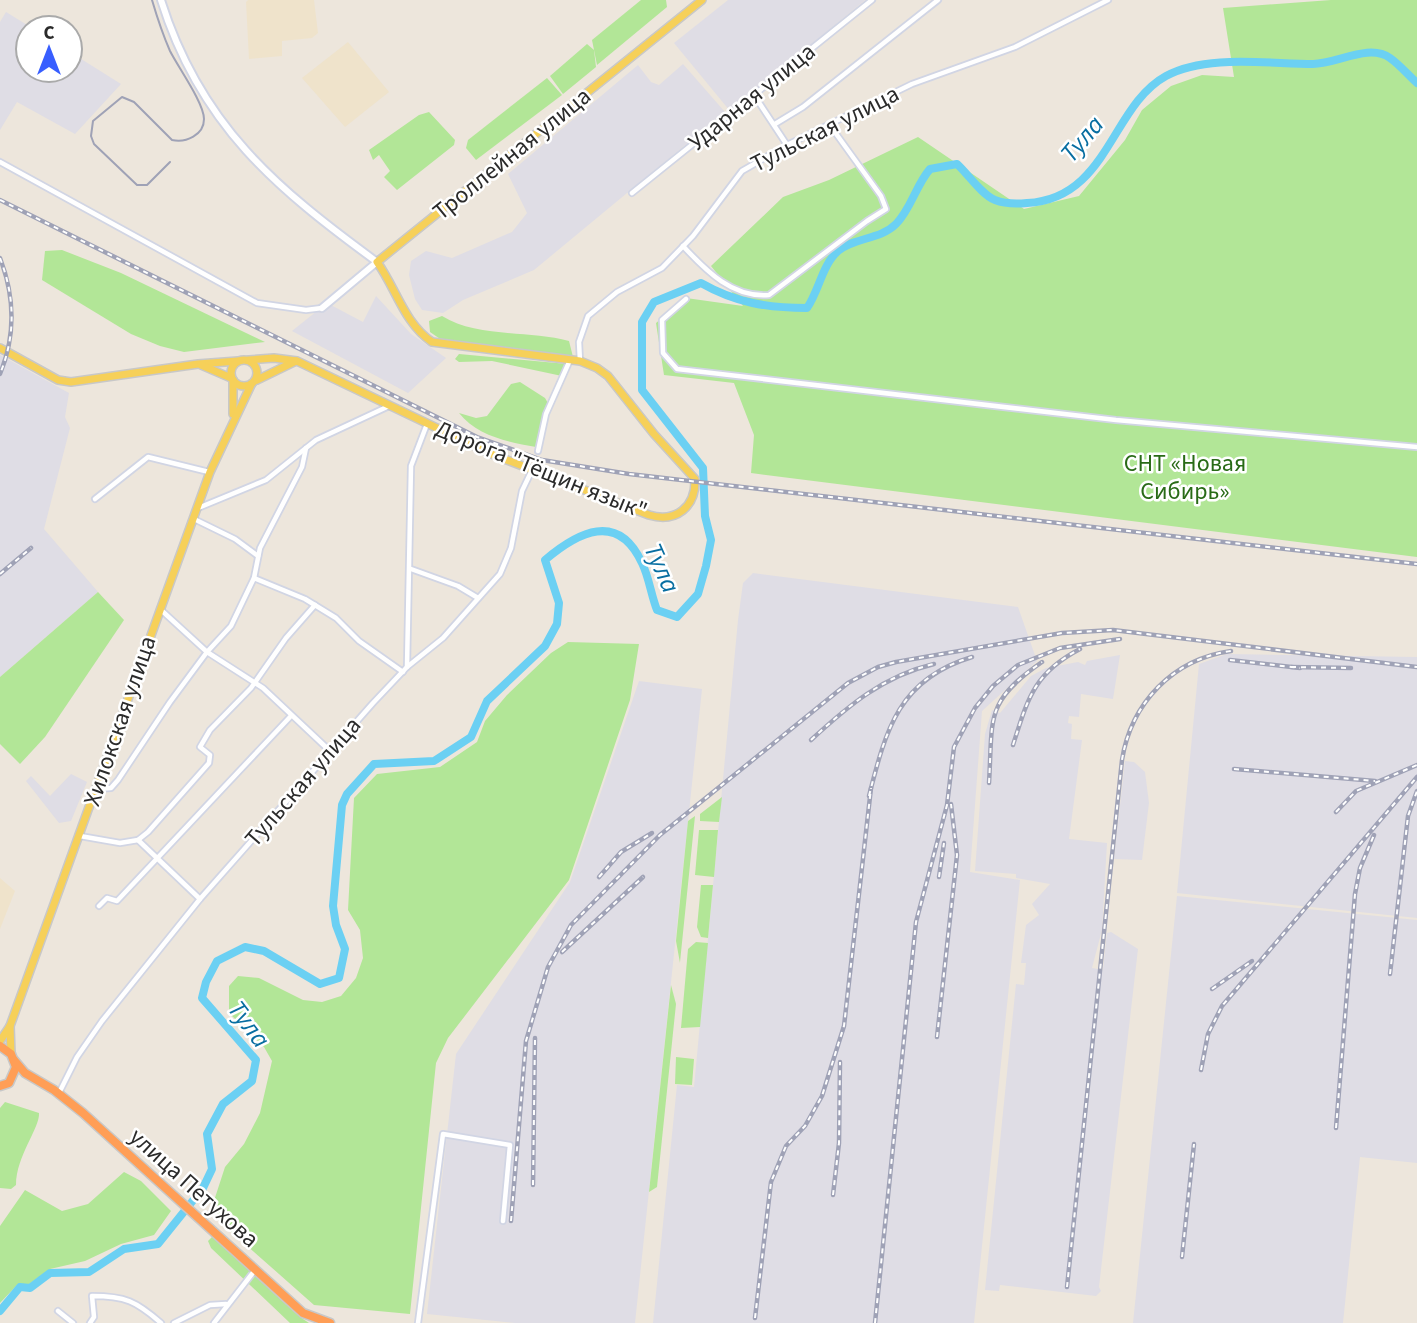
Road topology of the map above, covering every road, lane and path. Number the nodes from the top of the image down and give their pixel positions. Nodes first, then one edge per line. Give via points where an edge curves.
1 (162, 0) edge
2 (702, 0) edge
3 (872, 0) edge
4 (938, 0) edge
5 (1108, 0) edge
6 (754, 95) junction
7 (775, 124) junction
8 (829, 124) junction
9 (787, 145) junction
10 (0, 162) edge
11 (632, 193) dead end
12 (683, 246) junction
13 (377, 262) junction
14 (686, 299) dead end
15 (322, 308) joint
16 (0, 348) edge
17 (248, 360) junction
18 (570, 360) junction
19 (237, 361) junction
20 (297, 361) junction
21 (580, 361) junction
22 (198, 363) junction
23 (232, 379) junction
24 (253, 383) junction
25 (389, 406) junction
26 (233, 418) junction
27 (427, 424) junction
28 (1417, 447) edge
29 (306, 448) junction
30 (538, 451) dead end
31 (532, 470) junction
32 (210, 472) junction
33 (94, 499) dead end
34 (198, 509) junction
35 (194, 519) junction
36 (258, 556) junction
37 (411, 569) junction
38 (254, 578) junction
39 (478, 598) junction
40 (315, 605) junction
41 (160, 609) junction
42 (207, 652) junction
43 (407, 667) junction
44 (403, 672) junction
45 (255, 682) junction
46 (290, 717) junction
47 (330, 751) junction
48 (96, 789) junction
49 (80, 836) junction
50 (138, 840) junction
51 (157, 859) junction
52 (200, 899) junction
53 (99, 906) dead end
54 (10, 1026) junction
55 (0, 1044) edge
56 (13, 1057) junction
57 (34, 1078) junction
58 (3, 1086) edge
59 (59, 1094) junction
60 (503, 1221) dead end
61 (255, 1270) junction
62 (227, 1304) junction
63 (58, 1311) dead end
64 (74, 1323) edge
65 (90, 1323) edge
66 (161, 1323) edge
67 (174, 1323) edge
68 (214, 1323) edge
69 (330, 1323) edge
70 (418, 1323) edge

1 - 13 main road via 178,50 237,143 297,202
2 - 13 main road, Троллейная улица
3 - 6 street, Ударная улица
4 - 7 street
5 - 8 street, Тульская улица via 1015,47 912,84
6 - 7 street
6 - 11 street, Ударная улица
7 - 9 street
8 - 9 street, Тульская улица
8 - 12 street via 881,196 886,209 883,214 867,221 769,295 749,296 733,289
9 - 12 street, Тульская улица via 742,172
10 - 15 street via 257,303
12 - 21 street, Тульская улица via 651,276 617,292 588,316 579,342
13 - 15 main road, Троллейная улица
13 - 18 main road, Дорога "Тёщин язык" via 409,319 432,342
14 - 28 street via 662,320 663,353 677,369 1116,420
16 - 22 main road via 58,380 71,382
17 - 19 main road
17 - 20 main road
17 - 24 main road via 258,370
18 - 21 main road, Дорога "Тёщин язык"
18 - 30 street via 546,414
19 - 22 main road
19 - 23 main road
20 - 24 main road
20 - 25 main road, Дорога "Тёщин язык"
21 - 31 main road, Дорога "Тёщин язык" via 608,376 691,472 695,478 692,498 679,514 663,518
22 - 23 main road
23 - 24 main road via 237,385
23 - 26 main road
24 - 26 main road, Хилокская улица
25 - 27 main road, Дорога "Тёщин язык"
25 - 29 street
26 - 32 main road, Хилокская улица
27 - 31 main road, Дорога "Тёщин язык"
27 - 37 street via 411,466
29 - 34 street via 266,480
29 - 36 street via 303,467
31 - 39 street, Тульская улица via 517,509 507,563
32 - 33 street via 148,457
32 - 34 main road, Хилокская улица
34 - 35 main road, Хилокская улица
35 - 36 street
35 - 41 main road, Хилокская улица
36 - 38 street
37 - 39 street
37 - 43 street
38 - 40 street
38 - 42 street via 231,626
39 - 43 street, Тульская улица via 443,638
40 - 44 street
40 - 45 street
41 - 42 street
41 - 48 main road, Хилокская улица
42 - 45 street
42 - 48 street via 118,780 111,788
43 - 44 street, Тульская улица
44 - 47 street, Тульская улица
45 - 46 street
45 - 50 street via 200,747 210,755 209,763
46 - 47 street
46 - 51 street
47 - 52 street, Тульская улица
48 - 49 main road, Хилокская улица
49 - 50 street via 120,843
49 - 54 main road, Хилокская улица
50 - 51 street
51 - 52 street
51 - 53 street via 117,901 107,898
52 - 59 street, Тульская улица via 102,1021 77,1056
54 - 55 main road
54 - 56 main road
55 - 56 highway, улица Петухова
56 - 57 highway, улица Петухова via 20,1069
56 - 58 highway via 16,1073
57 - 58 highway
57 - 59 highway, улица Петухова
59 - 61 highway, улица Петухова
60 - 70 street via 510,1145 443,1134
61 - 62 street
61 - 69 highway, улица Петухова via 303,1312
62 - 67 street via 210,1305
62 - 68 street
63 - 64 street
65 - 66 street via 94,1317 92,1296 106,1296 126,1297

